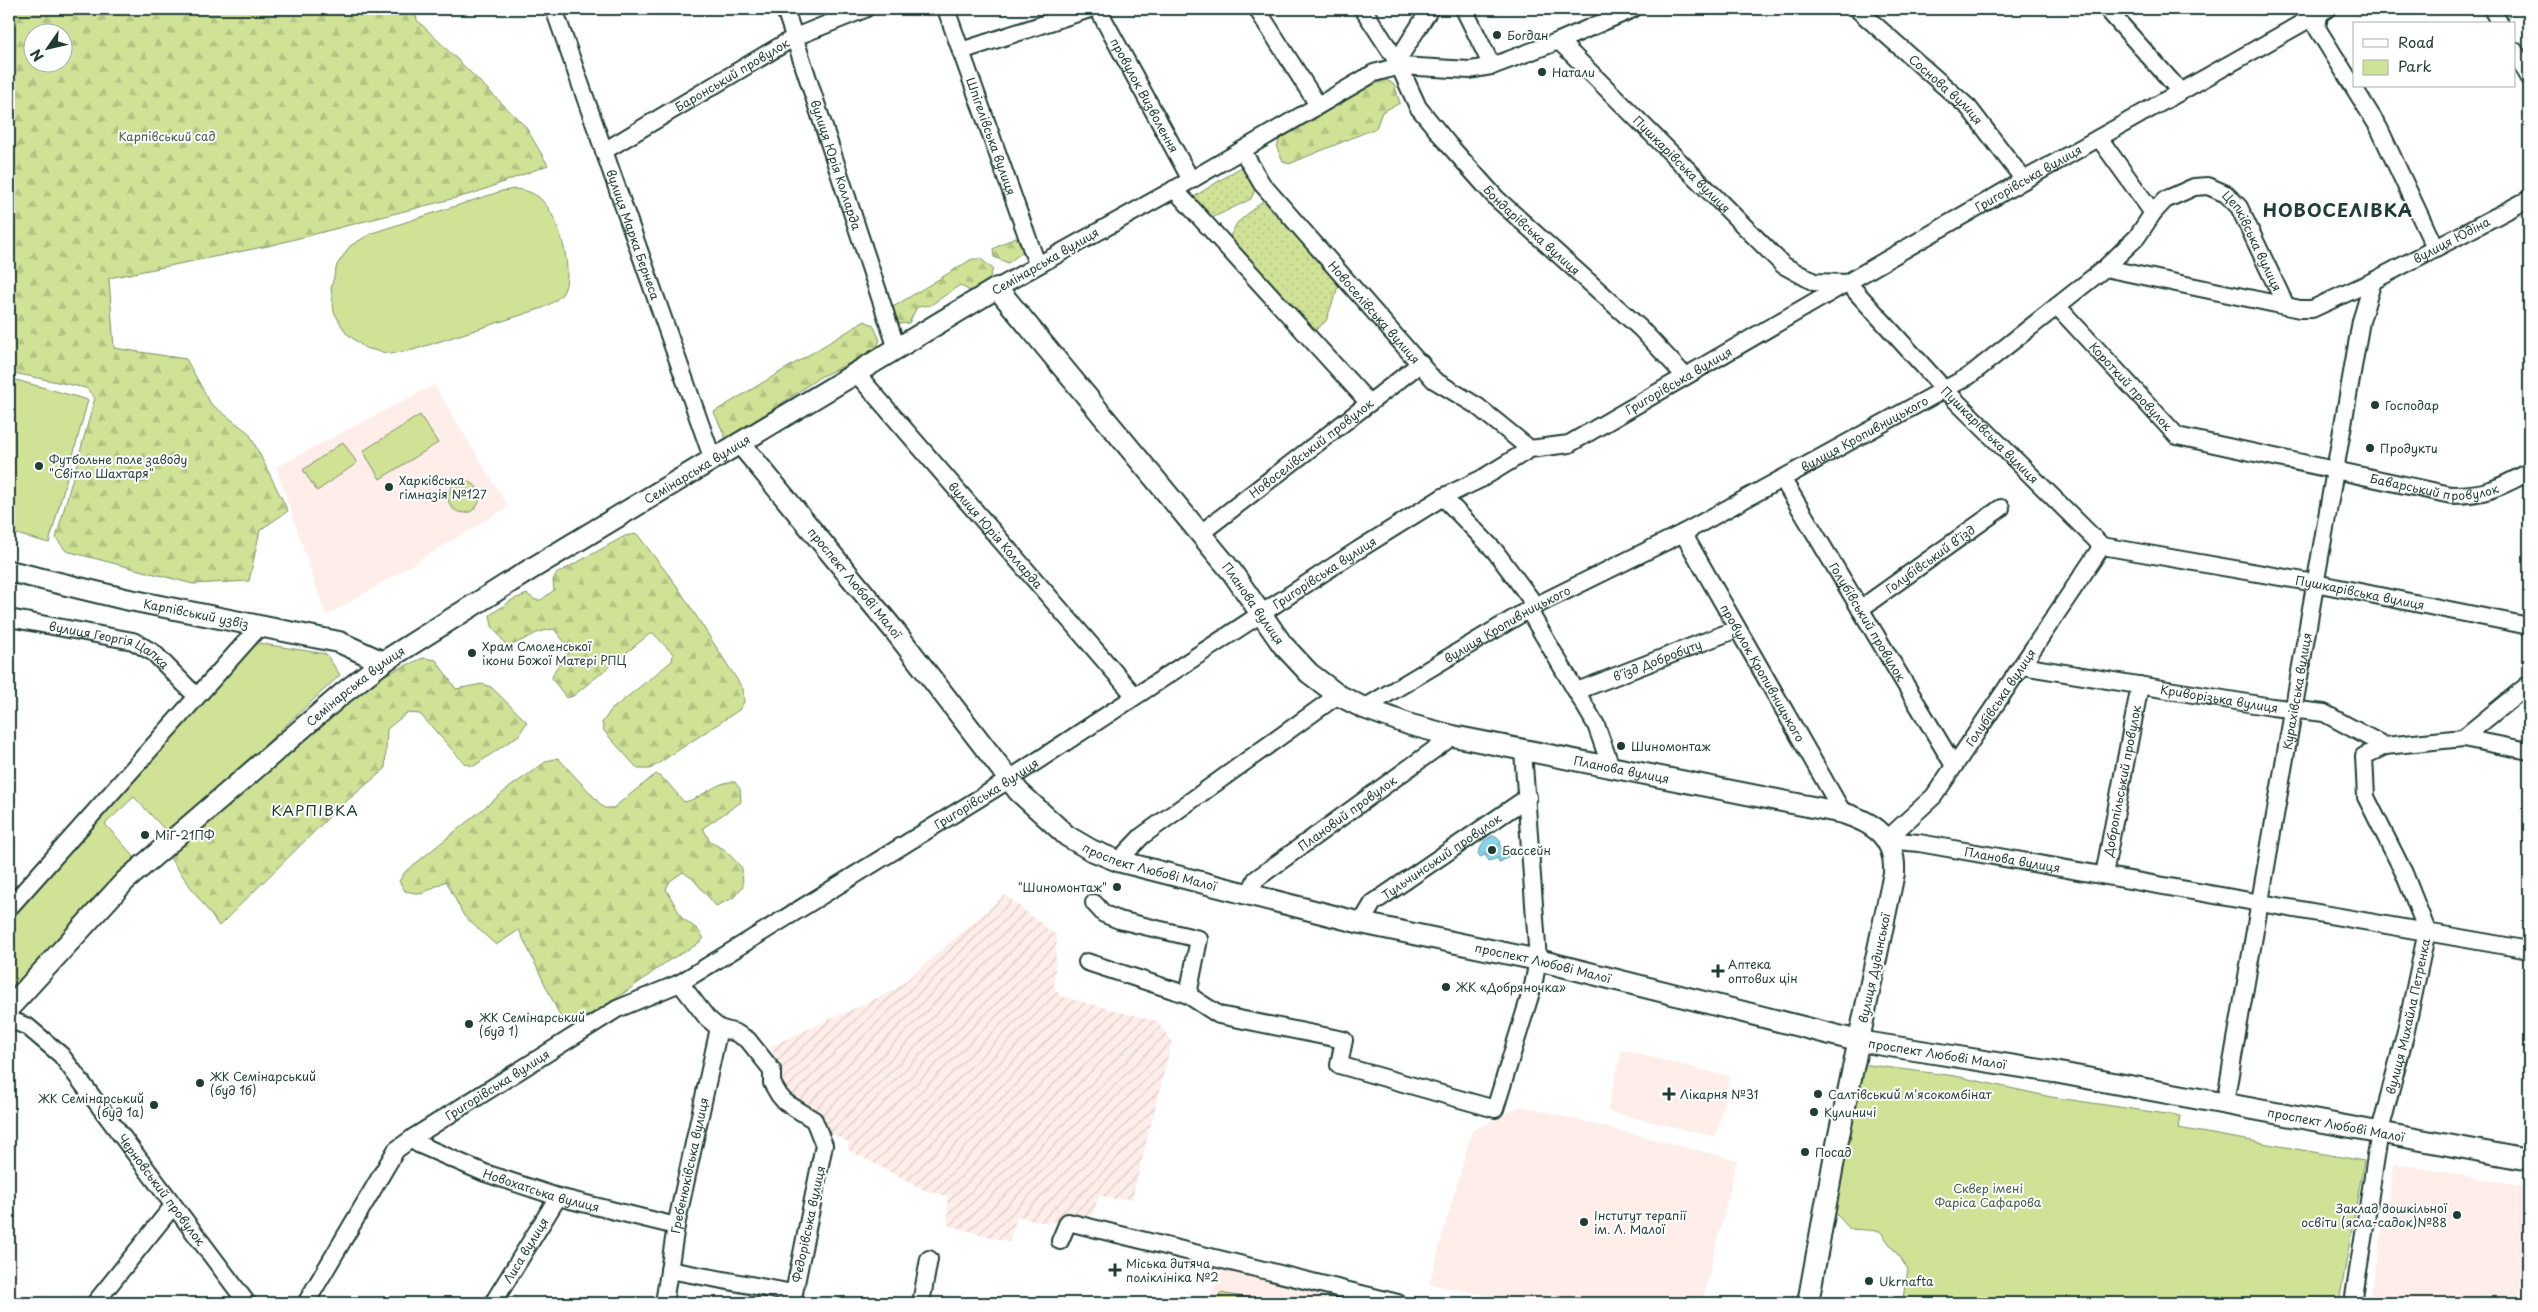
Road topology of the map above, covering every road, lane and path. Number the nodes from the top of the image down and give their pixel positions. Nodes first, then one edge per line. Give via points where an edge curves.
1 (554, 9) edge
2 (785, 9) edge
3 (865, 9) edge
4 (946, 9) edge
5 (1090, 9) edge
6 (1098, 9) edge
7 (1257, 9) edge
8 (1363, 9) edge
9 (1430, 9) edge
10 (1464, 9) edge
11 (1633, 9) edge
12 (1856, 9) edge
13 (2107, 9) edge
14 (2492, 9) edge
15 (2322, 10) edge
16 (2499, 22) edge
17 (795, 36) junction
18 (1559, 41) junction
19 (961, 52) junction
20 (2516, 54) edge
21 (1398, 64) junction
22 (1492, 66) junction
23 (2529, 77) edge
24 (2353, 86) edge
25 (2354, 88) edge
26 (2180, 91) junction
27 (1318, 105) junction
28 (2100, 138) junction
29 (1242, 150) junction
30 (604, 151) junction
31 (1191, 180) junction
32 (2024, 180) junction
33 (2208, 186) joint
34 (1174, 189) junction
35 (2529, 199) edge
36 (2152, 213) junction
37 (2436, 248) junction
38 (1037, 264) junction
39 (2104, 268) junction
40 (2374, 281) junction
41 (1848, 283) junction
42 (997, 288) junction
43 (2057, 306) junction
44 (2286, 306) junction
45 (897, 349) junction
46 (1421, 363) junction
47 (856, 373) junction
48 (1685, 376) junction
49 (1944, 390) junction
50 (1369, 403) junction
51 (740, 443) junction
52 (1530, 449) junction
53 (713, 460) junction
54 (2335, 469) junction
55 (2529, 472) edge
56 (1783, 480) junction
57 (1443, 497) junction
58 (2001, 508) dead end
59 (1201, 533) junction
60 (1683, 533) junction
61 (2102, 546) junction
62 (9, 571) edge
63 (2315, 583) junction
64 (1531, 608) junction
65 (1860, 609) junction
66 (1262, 613) junction
67 (9, 618) edge
68 (2529, 626) edge
69 (259, 627) junction
70 (1737, 629) junction
71 (383, 662) junction
72 (2022, 666) junction
73 (2529, 684) edge
74 (2140, 685) junction
75 (1577, 692) junction
76 (1338, 695) junction
77 (196, 696) junction
78 (1135, 696) junction
79 (1364, 708) junction
80 (2294, 709) junction
81 (1453, 736) junction
82 (2463, 738) junction
83 (2385, 746) junction
84 (2529, 750) edge
85 (1523, 751) junction
86 (1953, 764) junction
87 (1611, 767) junction
88 (1008, 780) junction
89 (1528, 797) junction
90 (1843, 813) junction
91 (1886, 840) junction
92 (1118, 861) junction
93 (2104, 875) junction
94 (1249, 895) junction
95 (2260, 902) junction
96 (1094, 903) dead end
97 (9, 908) edge
98 (1361, 923) junction
99 (2427, 932) junction
100 (2529, 950) edge
101 (1538, 960) junction
102 (1087, 962) dead end
103 (680, 983) junction
104 (1188, 995) junction
105 (9, 1008) edge
106 (9, 1019) edge
107 (719, 1028) junction
108 (1858, 1041) junction
109 (2225, 1103) junction
110 (2380, 1131) junction
111 (414, 1137) junction
112 (2529, 1160) edge
113 (558, 1197) junction
114 (173, 1206) junction
115 (676, 1226) junction
116 (1060, 1241) dead end
117 (929, 1259) dead end
118 (669, 1270) junction
119 (793, 1298) edge
120 (95, 1303) edge
121 (247, 1303) edge
122 (306, 1303) edge
123 (493, 1303) edge
124 (664, 1303) edge
125 (921, 1303) edge
126 (1398, 1303) edge
127 (1808, 1303) edge
128 (2353, 1303) edge

1 - 30 street, вулиця Марка Бернеса
2 - 17 street, вулиця Юрія Колларда
3 - 17 street, Баронський провулок
4 - 19 street, Шпігелівська вулиця
5 - 19 street
6 - 31 street, провулок Визволення
7 - 27 street
8 - 21 street, Бондарівська вулиця
9 - 21 street
10 - 22 street
11 - 18 street, Семінарська вулиця
12 - 32 street, Соснова вулиця via 1969,108
13 - 26 street
14 - 16 street
15 - 24 street via 2317,28
15 - 26 street, Григорівська вулиця
17 - 30 street, Баронський провулок
17 - 45 street, вулиця Юрія Колларда
18 - 22 street, Семінарська вулиця
18 - 41 street, Пушкарівська вулиця via 1783,265 1814,282
19 - 38 street, Шпігелівська вулиця
20 - 23 street
21 - 22 street, Семінарська вулиця via 1470,70
21 - 27 street, Семінарська вулиця via 1374,73
21 - 48 street, Бондарівська вулиця via 1418,106 1497,199 1640,328
25 - 37 street via 2379,128
26 - 28 street, Григорівська вулиця
27 - 29 street, Семінарська вулиця
28 - 32 street, Григорівська вулиця
28 - 36 street
29 - 31 street, Семінарська вулиця
29 - 46 street, Новоселівська вулиця via 1262,184
30 - 53 street, вулиця Марка Бернеса
31 - 34 street, Семінарська вулиця
32 - 41 street, Григорівська вулиця
33 - 36 street, вулиця Кропивницького via 2194,187 2165,200
33 - 44 street, Цепківська вулиця via 2226,194 2238,208
34 - 38 street, Семінарська вулиця
34 - 50 street
35 - 37 street, вулиця Юдіна
36 - 39 street, вулиця Кропивницького via 2137,237
37 - 40 street, вулиця Юдіна
38 - 42 street, Семінарська вулиця
39 - 43 street, вулиця Кропивницького
39 - 44 street
40 - 44 street via 2312,309
40 - 54 street, Курахівська вулиця via 2361,321
41 - 48 street, Григорівська вулиця
41 - 49 street, Пушкарівська вулиця
42 - 45 main road, Семінарська вулиця
42 - 59 main road, Планова вулиця
43 - 49 street, вулиця Кропивницького via 1969,376
43 - 54 street, Короткий провулок via 2177,436
45 - 47 main road, Семінарська вулиця
46 - 50 street, Новоселівський провулок
46 - 52 street, Новоселівська вулиця via 1434,380 1477,406
47 - 51 main road, Семінарська вулиця
47 - 78 street, вулиця Юрія Колларда
48 - 52 street, Григорівська вулиця via 1570,444
49 - 56 street, вулиця Кропивницького
49 - 61 street, Пушкарівська вулиця
50 - 59 street, Новоселівський провулок
51 - 53 main road, Семінарська вулиця
51 - 88 main road, проспект Любові Малої via 894,630
52 - 57 street, Григорівська вулиця via 1481,479
53 - 71 main road, Семінарська вулиця
54 - 55 street, Баварський провулок via 2451,495 2477,495 2497,489
54 - 63 street, Курахівська вулиця
56 - 60 street, вулиця Кропивницького
56 - 65 street, Голубівський провулок
57 - 64 street via 1495,551 1530,598
57 - 66 street, Григорівська вулиця
58 - 65 street, Голубівський в’їзд
59 - 66 main road, Планова вулиця
60 - 64 street, вулиця Кропивницького
60 - 70 street, провулок Кропивницького
61 - 63 street, Пушкарівська вулиця
61 - 72 street, Голубівська вулиця
62 - 69 main road, Карпівський узвіз
63 - 68 street, Пушкарівська вулиця
63 - 80 street, Курахівська вулиця
64 - 75 street via 1532,616
64 - 79 street, вулиця Кропивницького
65 - 86 street, Голубівський провулок
66 - 76 main road, Планова вулиця via 1282,644 1309,673
66 - 78 street, Григорівська вулиця
67 - 77 street, вулиця Георгія Цапка via 133,641 154,653
69 - 71 main road, Карпівський узвіз via 339,642
69 - 77 street
70 - 75 street, в'їзд Добробуту
70 - 90 street, провулок Кропивницького
71 - 105 main road, Семінарська вулиця via 328,705 131,876
72 - 74 street, Криворізька вулиця
72 - 86 street, Голубівська вулиця
73 - 82 street
74 - 80 street, Криворізька вулиця
74 - 93 street, Добропільський провулок
75 - 87 street via 1596,725
76 - 79 main road, Планова вулиця
76 - 92 street via 1142,836
77 - 97 street
78 - 88 street, Григорівська вулиця
79 - 81 main road, Планова вулиця
80 - 83 street, Криворізька вулиця via 2324,713
80 - 95 street, Курахівська вулиця
81 - 85 main road, Планова вулиця
81 - 94 street, Плановий провулок via 1256,879
82 - 83 street
82 - 84 street
83 - 99 street, вулиця Михайла Петренка via 2364,756 2366,797 2404,873
85 - 87 main road, Планова вулиця
85 - 89 street
86 - 91 street, Голубівська вулиця via 1934,796
87 - 90 main road, Планова вулиця
88 - 92 main road, проспект Любові Малої via 1067,836
88 - 103 street, Григорівська вулиця
89 - 98 street, Тульчинський провулок via 1373,903
89 - 101 street
90 - 91 main road, Планова вулиця via 1872,826
91 - 93 street, Планова вулиця
91 - 108 main road, вулиця Дудинської via 1895,858 1894,873
92 - 94 main road, проспект Любові Малої
93 - 95 street, Планова вулиця
94 - 98 main road, проспект Любові Малої
95 - 99 street, Планова вулиця
95 - 109 street, Курахівська вулиця
96 - 104 street via 1104,914 1119,920 1200,939
98 - 101 main road, проспект Любові Малої
99 - 100 street, Планова вулиця
99 - 110 street, вулиця Михайла Петренка
101 - 104 street via 1495,1109 1339,1065 1344,1040 1219,1015
101 - 108 main road, проспект Любові Малої
102 - 104 street
103 - 107 street via 707,1018
103 - 111 street, Григорівська вулиця via 617,1009
106 - 114 street, Черновський провулок via 28,1028 61,1055
107 - 115 street, Гребенюківська вулиця
107 - 119 street, Федорівська вулиця via 748,1040 772,1070 772,1083 779,1095 814,1120 824,1145
108 - 109 main road, проспект Любові Малої
108 - 127 main road, вулиця Дудинської
109 - 110 main road, проспект Любові Малої
110 - 112 main road, проспект Любові Малої
110 - 128 street, вулиця Михайла Петренка
111 - 113 street, Новохатська вулиця via 418,1144 485,1173
111 - 122 street, Григорівська вулиця via 396,1150
113 - 115 street, Новохатська вулиця
113 - 123 street, Лиса вулиця
114 - 120 street
114 - 121 street, Черновський провулок
115 - 118 street, Гребенюківська вулиця
116 - 126 street via 1068,1222
117 - 125 street
118 - 119 street
118 - 124 street, Гребенюківська вулиця

